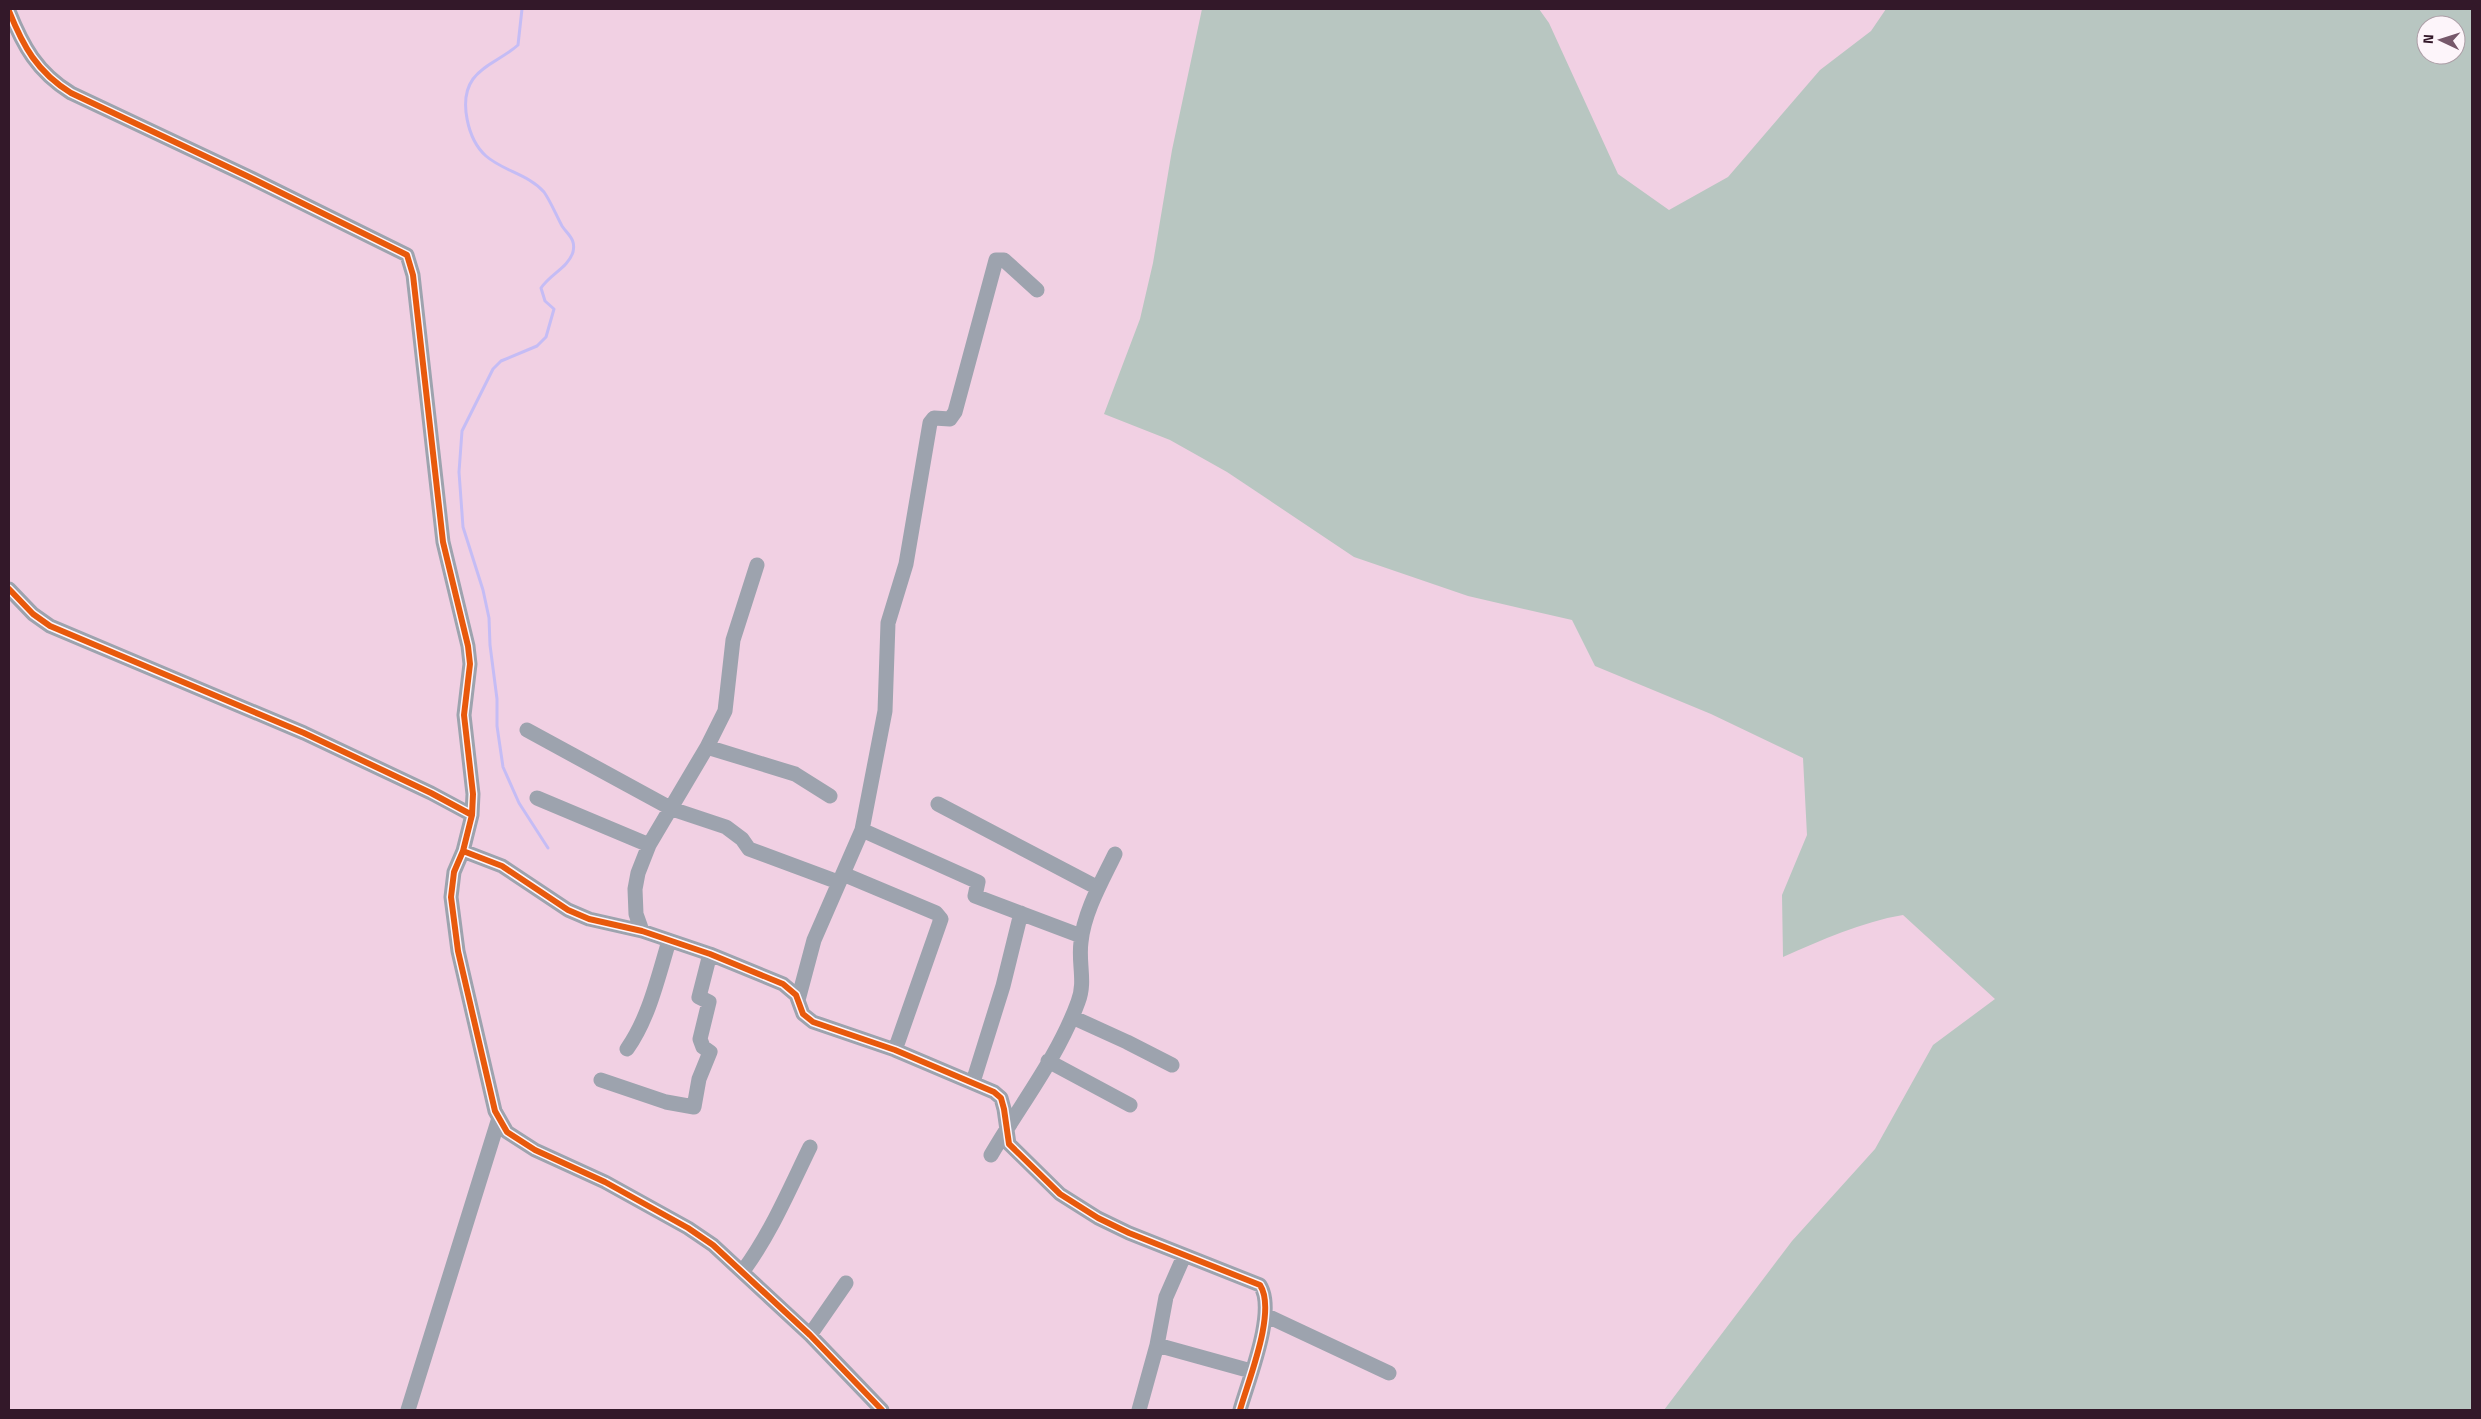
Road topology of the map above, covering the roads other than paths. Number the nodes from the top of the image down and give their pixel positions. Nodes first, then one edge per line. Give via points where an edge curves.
1 (9, 11) edge
2 (1037, 290) dead end
3 (757, 565) dead end
4 (9, 589) edge
5 (527, 730) dead end
6 (708, 747) junction
7 (830, 796) dead end
8 (536, 798) dead end
9 (938, 804) dead end
10 (672, 809) junction
11 (472, 815) junction
12 (862, 830) junction
13 (649, 845) junction
14 (463, 851) junction
15 (1115, 854) dead end
16 (840, 878) junction
17 (1098, 888) junction
18 (1022, 913) junction
19 (642, 931) junction
20 (1082, 936) junction
21 (669, 941) junction
22 (710, 954) junction
23 (798, 1000) junction
24 (1072, 1017) junction
25 (627, 1049) dead end
26 (895, 1050) junction
27 (1048, 1061) junction
28 (1172, 1065) dead end
29 (602, 1080) dead end
30 (973, 1082) junction
31 (1130, 1105) dead end
32 (499, 1118) junction
33 (1006, 1126) junction
34 (810, 1148) dead end
35 (991, 1155) dead end
36 (1184, 1256) junction
37 (743, 1271) junction
38 (846, 1283) dead end
39 (1265, 1315) junction
40 (810, 1335) junction
41 (1157, 1345) junction
42 (1250, 1371) junction
43 (1389, 1373) dead end
44 (408, 1410) edge
45 (882, 1410) edge
46 (1138, 1410) edge
47 (1240, 1410) edge

1 - 11 street via 23,44 58,85 71,93 407,255 413,275 443,542 468,646 470,664 464,715 473,794
2 - 12 street via 1004,260 996,260 954,412 950,419 934,418 930,423 906,564 888,623 884,711
3 - 6 street via 733,640 725,710
4 - 11 street via 50,626 304,734
5 - 10 street
6 - 7 street via 795,774
6 - 10 street
8 - 13 street
9 - 17 street
10 - 13 street
10 - 16 street via 726,827 742,838 749,849
11 - 14 street
12 - 16 street
12 - 18 street via 978,882 975,896
13 - 19 street via 635,889 636,914
14 - 19 street via 502,866 568,910 589,920
14 - 32 street via 454,872 451,897 457,942
15 - 17 street
16 - 23 street via 814,940
16 - 26 street via 936,913 944,926
17 - 20 street
18 - 20 street
18 - 30 street
19 - 21 street
20 - 24 street via 1082,988
21 - 22 street
21 - 25 street via 648,1010
22 - 23 street via 783,984
22 - 29 street via 699,997 709,1002 700,1039 710,1052 699,1079 694,1107 666,1102
23 - 26 street via 803,1014 813,1022
24 - 27 street
24 - 28 street
26 - 30 street
27 - 31 street
27 - 33 street
30 - 33 street via 1001,1098
32 - 37 street via 508,1132 535,1150 605,1182 688,1228
32 - 44 street
33 - 35 street
33 - 36 street via 1012,1148 1060,1194 1098,1218
34 - 37 street via 762,1245
36 - 39 street via 1260,1285 1265,1296
36 - 41 street via 1166,1297
37 - 40 street
38 - 40 street
39 - 42 street via 1261,1342
39 - 43 street
40 - 45 street
41 - 42 street
41 - 46 street
42 - 47 street

